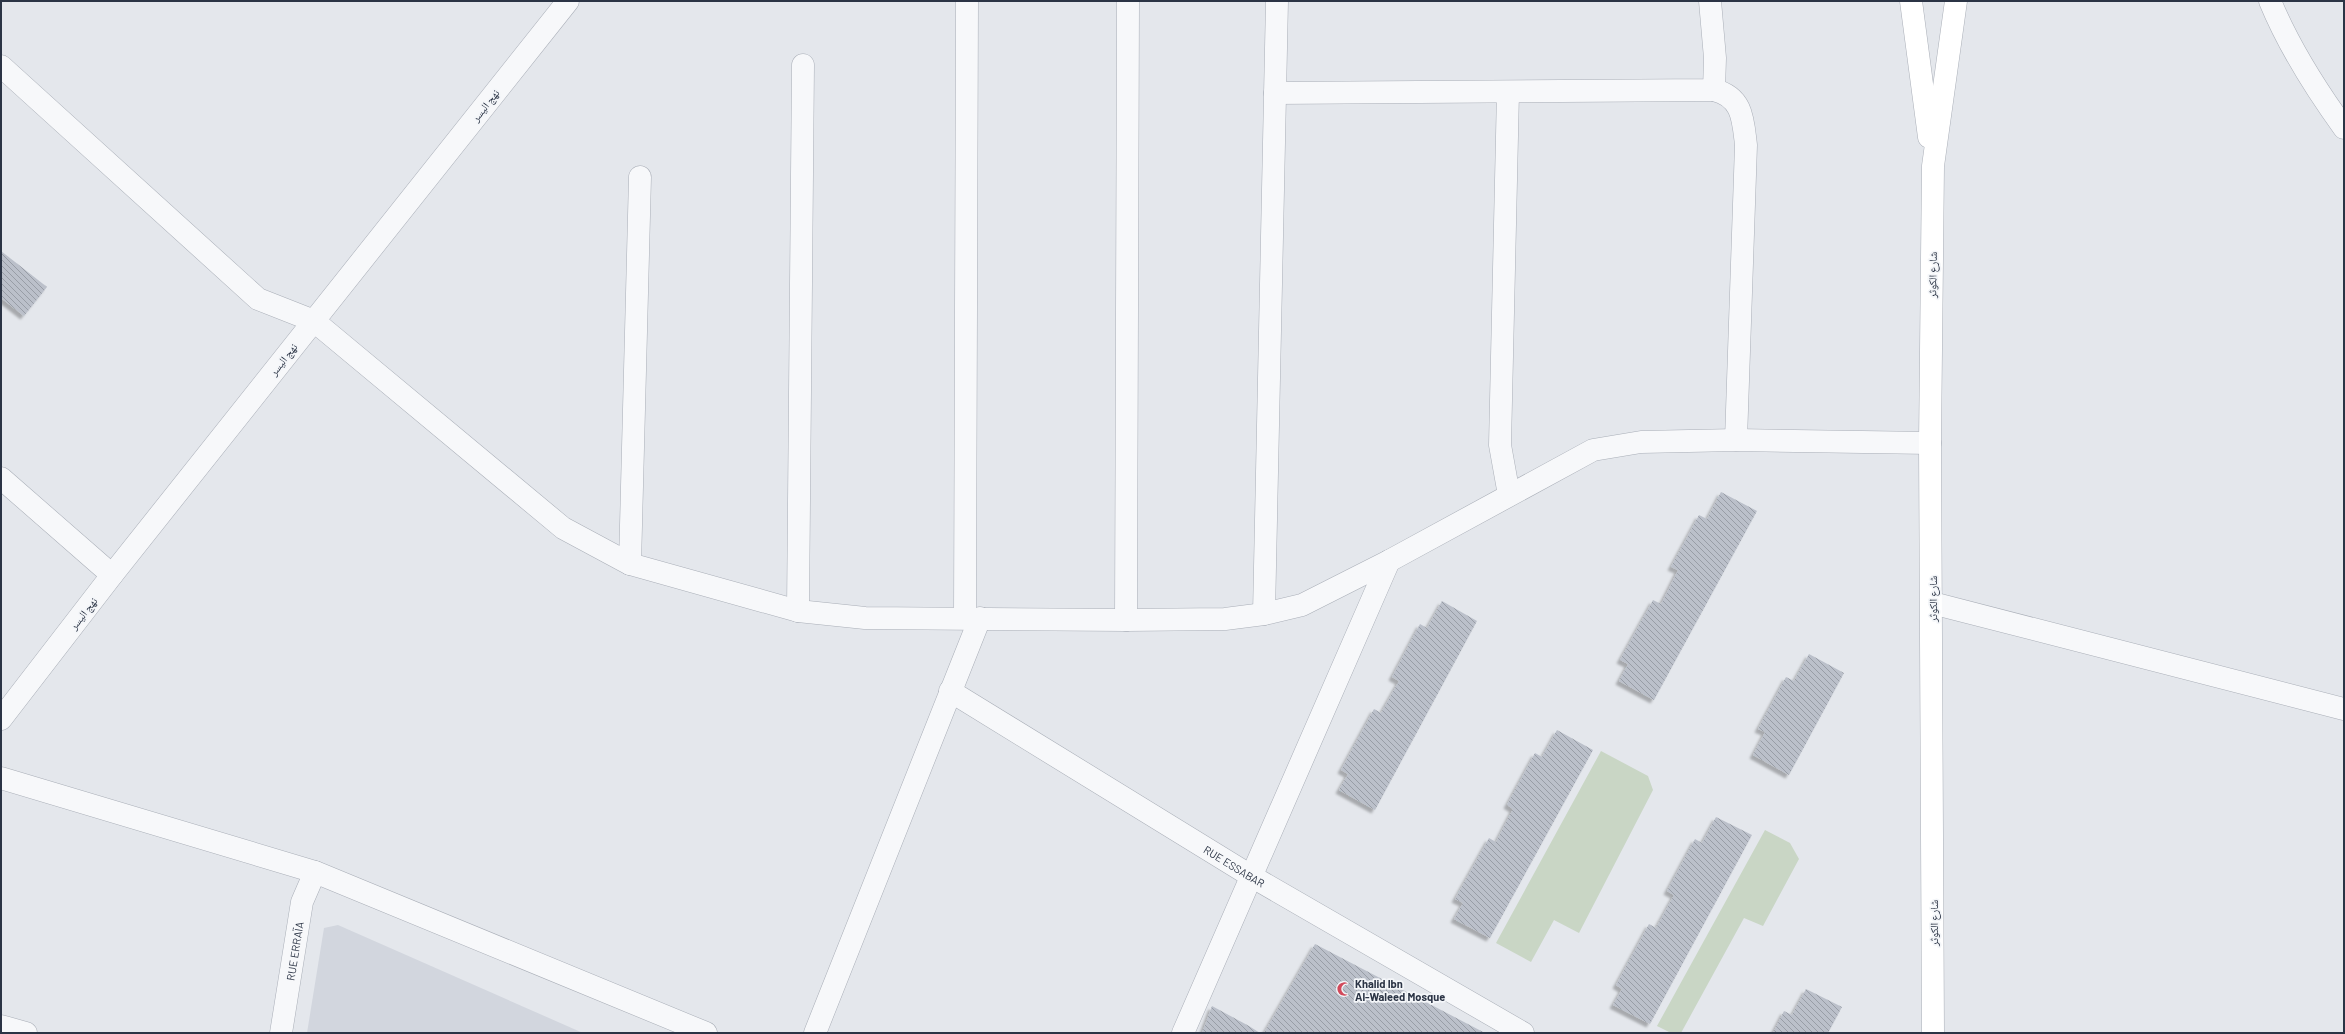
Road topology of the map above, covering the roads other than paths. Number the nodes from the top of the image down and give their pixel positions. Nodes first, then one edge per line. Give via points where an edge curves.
1 (568, 1) edge
2 (968, 1) edge
3 (1128, 1) edge
4 (1277, 1) edge
5 (1710, 1) edge
6 (1911, 1) edge
7 (1956, 1) edge
8 (2270, 1) edge
9 (1, 66) edge
10 (803, 66) dead end
11 (1714, 90) junction
12 (1508, 92) junction
13 (1275, 93) junction
14 (2344, 128) edge
15 (1933, 166) junction
16 (640, 177) dead end
17 (314, 321) junction
18 (1736, 440) junction
19 (1930, 442) junction
20 (1, 478) edge
21 (1508, 495) junction
22 (1389, 561) junction
23 (630, 564) junction
24 (112, 575) junction
25 (1932, 603) junction
26 (798, 611) junction
27 (1264, 614) junction
28 (972, 618) junction
29 (1126, 620) junction
30 (950, 691) junction
31 (2344, 709) edge
32 (1, 719) edge
33 (1, 778) edge
34 (315, 872) junction
35 (1251, 876) junction
36 (1, 1026) edge
37 (26, 1033) edge
38 (281, 1033) edge
39 (706, 1033) edge
40 (815, 1033) edge
41 (1182, 1033) edge
42 (1523, 1033) edge
43 (1933, 1033) edge

1 - 17 street, نهج اليسر
2 - 28 street
3 - 29 street
4 - 13 street
5 - 11 street via 1715,58
6 - 15 main road, شارع الكوثر
7 - 15 main road, شارع الكوثر
8 - 14 street via 2315,88
9 - 17 street via 258,299
10 - 26 street
11 - 12 street
11 - 18 street via 1726,93 1737,103 1743,121 1746,145
12 - 13 street
12 - 21 street via 1500,445
13 - 27 street
15 - 19 main road, شارع الكوثر
16 - 23 street
17 - 23 street via 563,528
17 - 24 street, نهج اليسر
18 - 19 street
18 - 21 street via 1641,442 1592,450
19 - 25 main road, شارع الكوثر
20 - 24 street
21 - 22 street
22 - 27 street via 1302,606
22 - 35 street
23 - 26 street
24 - 32 street, نهج اليسر
25 - 31 street
25 - 43 main road, شارع الكوثر
26 - 28 street via 865,618
27 - 29 street via 1225,620
28 - 29 street
28 - 30 street
30 - 35 street, RUE ESSABAR
30 - 40 street
33 - 34 street
34 - 38 street, RUE ERRAÏA via 302,902
34 - 39 street
35 - 41 street
35 - 42 street, RUE ESSABAR
36 - 37 street

